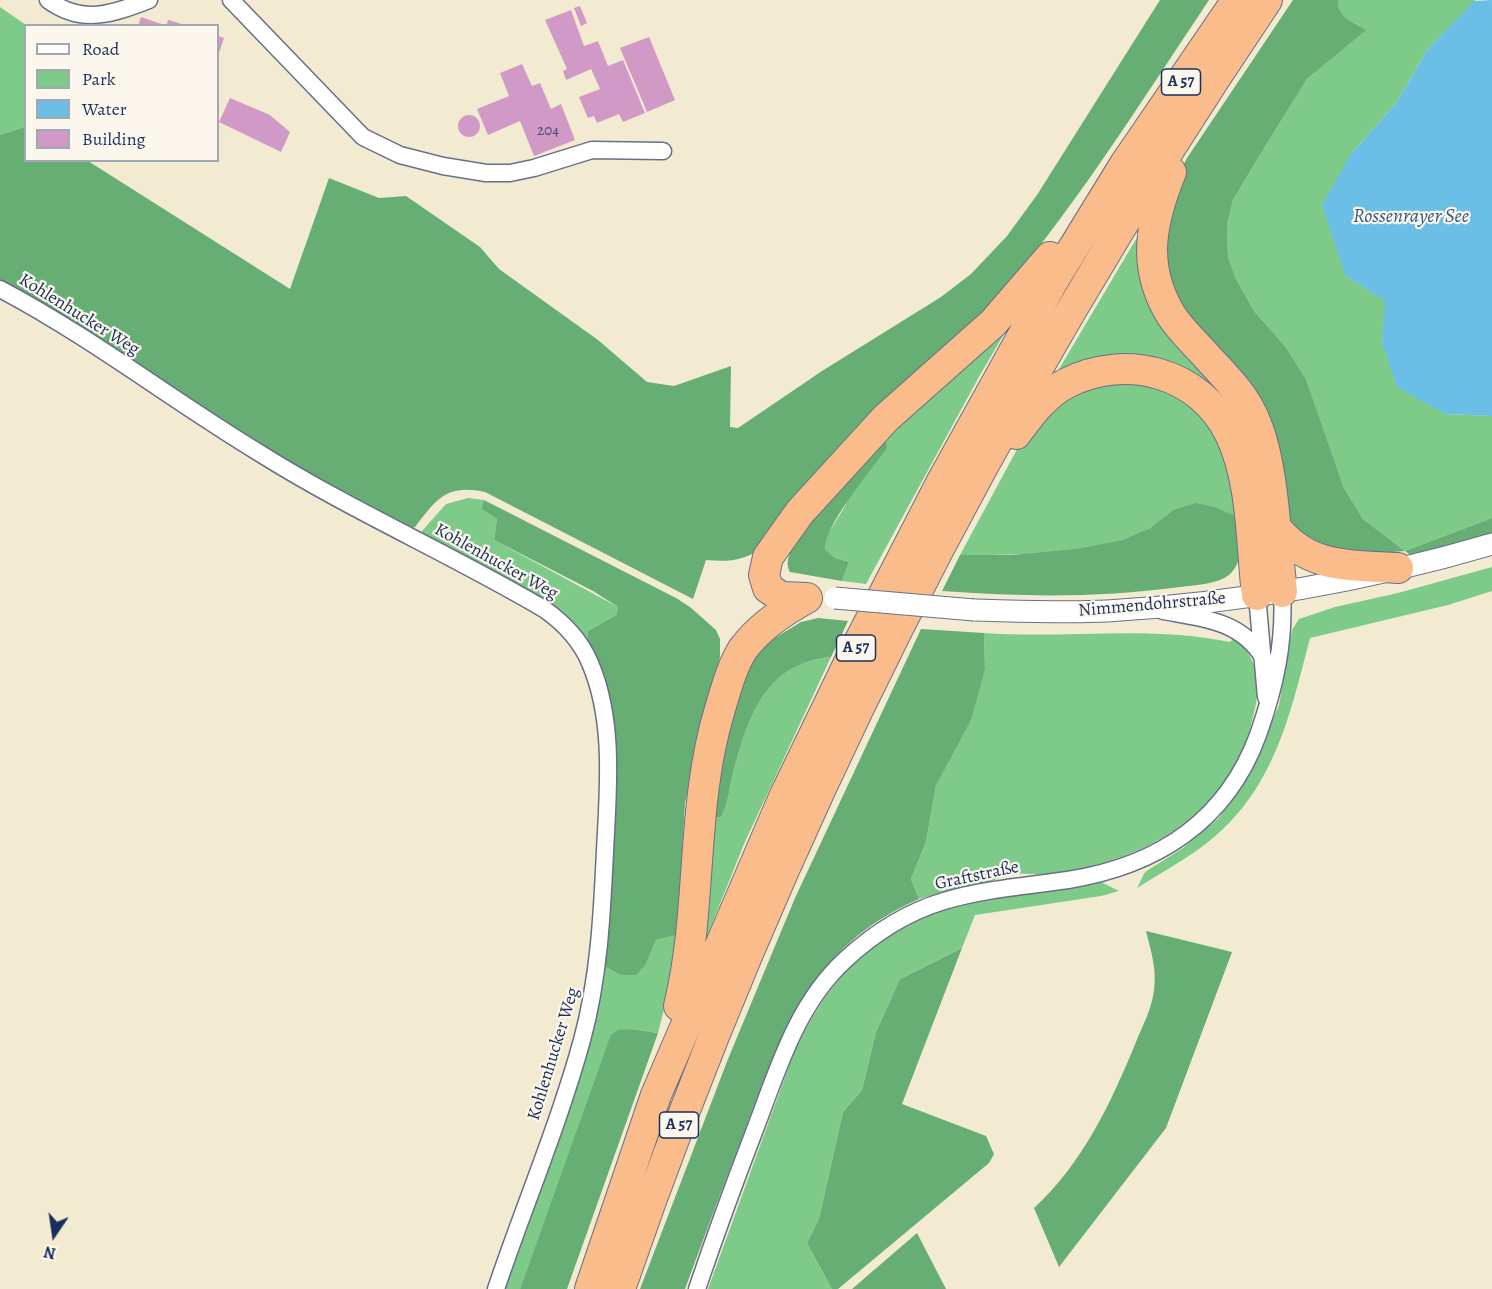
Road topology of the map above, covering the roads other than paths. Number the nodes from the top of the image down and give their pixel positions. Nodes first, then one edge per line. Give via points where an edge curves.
1 (48, 0) edge
2 (149, 0) edge
3 (231, 0) edge
4 (1237, 0) edge
5 (1267, 0) edge
6 (1208, 87) junction
7 (663, 151) dead end
8 (1125, 164) junction
9 (0, 289) edge
10 (960, 508) junction
11 (1274, 525) junction
12 (1492, 544) edge
13 (1398, 568) junction
14 (1269, 594) junction
15 (821, 598) junction
16 (1142, 608) junction
17 (1264, 659) junction
18 (1267, 704) junction
19 (635, 1157) junction
20 (496, 1289) edge
21 (590, 1289) edge
22 (620, 1289) edge
23 (697, 1289) edge

1 - 2 street via 74,14 93,16 111,15
3 - 7 street via 363,137 400,155 443,166 510,172 592,150
4 - 8 highway, A 57
5 - 6 highway, A 57
6 - 10 highway, A 57 via 1049,347
6 - 11 highway via 1156,210 1153,260 1160,292 1172,316 1240,395 1258,427
8 - 15 highway via 1078,217 1015,300 886,418 779,539 764,568 768,588 781,597
8 - 19 highway, A 57 via 1047,291 857,646 784,797 656,1095
9 - 20 street, Kohlenhucker Weg via 83,337 261,455 544,609 570,630 586,655 600,694 608,774 596,980 573,1071
10 - 14 highway via 1033,409 1065,384 1114,368 1153,371 1173,377 1196,392 1230,433 1242,465
10 - 22 highway, A 57 via 816,799 744,963 692,1091
11 - 13 highway via 1285,540 1316,559 1333,564
11 - 14 highway
12 - 13 street, Nimmendohrstraße
13 - 14 street, Nimmendohrstraße
14 - 16 street, Nimmendohrstraße
14 - 17 street, Graftstraße
14 - 18 street, Graftstraße via 1282,642
15 - 16 street, Nimmendohrstraße, bridge via 974,610 1062,612
15 - 19 highway via 779,615 753,637 743,650 724,694 701,792 687,971
16 - 17 street via 1229,625 1250,640
17 - 18 street, Graftstraße
18 - 23 street, Graftstraße via 1254,745 1228,792 1196,826 1162,851 1100,874 944,901 894,923 843,961 809,1003 789,1043
19 - 21 highway, A 57

